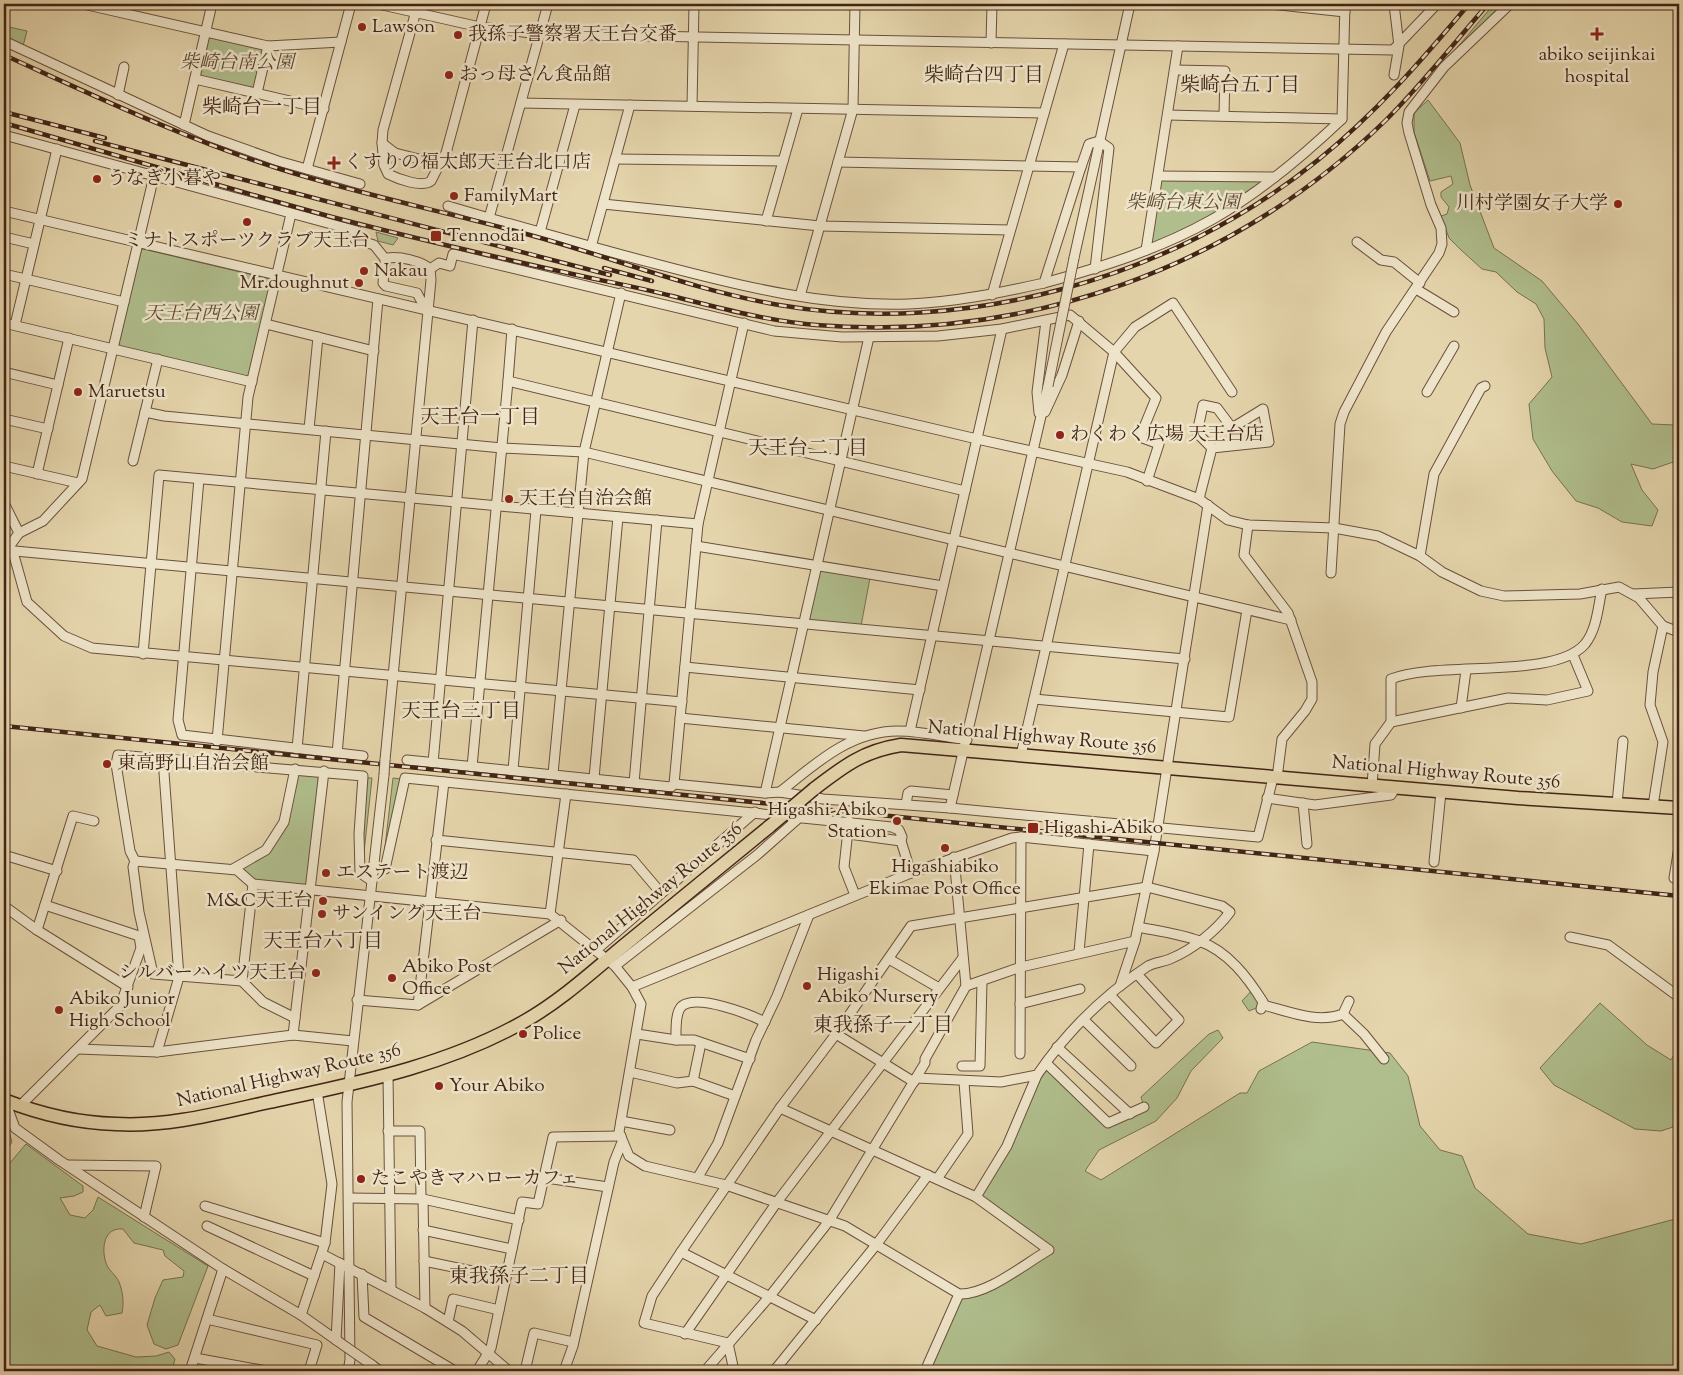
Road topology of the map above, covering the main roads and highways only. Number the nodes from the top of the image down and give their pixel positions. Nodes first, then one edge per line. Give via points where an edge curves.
1 (1679, 808) edge
2 (4, 1101) edge

1 - 2 highway, National Highway Route 356, bridge via 1275,778 1021,755 966,745 901,745 875,750 849,762 611,963 545,1008 500,1034 435,1062 195,1118 149,1124 84,1121 40,1113

